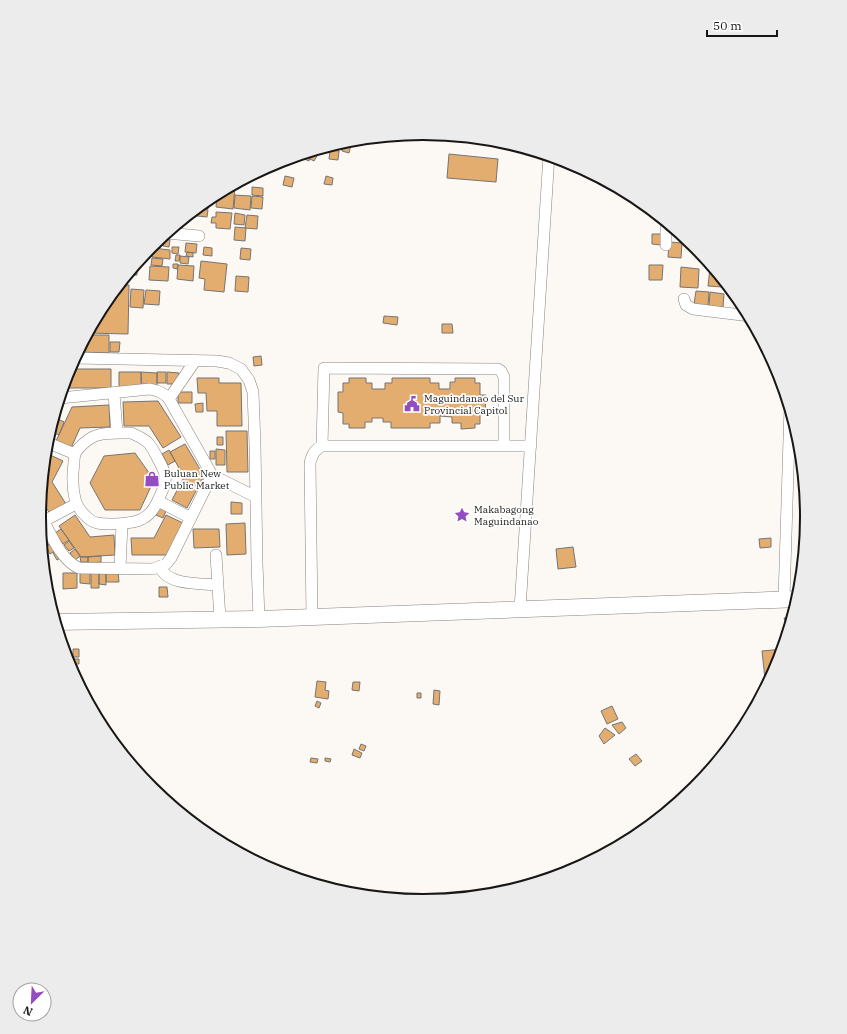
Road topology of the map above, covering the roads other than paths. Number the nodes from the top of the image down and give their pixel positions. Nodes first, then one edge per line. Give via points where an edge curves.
1 (549, 161) edge
2 (666, 228) edge
3 (174, 234) edge
4 (199, 236) dead end
5 (666, 245) dead end
6 (684, 299) dead end
7 (742, 315) edge
8 (81, 358) edge
9 (195, 361) junction
10 (114, 393) junction
11 (66, 397) edge
12 (169, 399) junction
13 (790, 427) edge
14 (117, 434) junction
15 (53, 445) edge
16 (322, 446) junction
17 (504, 446) junction
18 (531, 446) junction
19 (75, 454) junction
20 (212, 475) junction
21 (256, 497) junction
22 (158, 501) junction
23 (76, 504) junction
24 (46, 515) edge
25 (191, 518) junction
26 (122, 524) junction
27 (46, 525) edge
28 (216, 555) dead end
29 (160, 567) junction
30 (120, 568) junction
31 (218, 585) junction
32 (791, 599) edge
33 (520, 609) junction
34 (312, 617) junction
35 (259, 618) junction
36 (220, 619) junction
37 (61, 622) edge

1 - 18 street
2 - 5 street
3 - 4 street
6 - 7 street via 686,305 693,309
8 - 9 street
9 - 12 street
9 - 21 street via 217,361 236,366 249,380 253,392
10 - 11 street
10 - 12 street via 150,389 165,394
10 - 14 street
12 - 20 street
13 - 32 street
14 - 19 street via 99,434 91,437
14 - 22 street via 131,433 149,443 167,477
15 - 19 street
16 - 17 street
16 - 17 street via 324,368 498,369 504,377
16 - 34 street via 315,451 310,463
17 - 18 street
18 - 33 street
19 - 23 street via 72,482
20 - 21 street
20 - 25 street
21 - 35 street
22 - 25 street
22 - 26 street via 151,512 142,519
23 - 24 street
23 - 26 street via 91,521
25 - 29 street via 171,558
26 - 30 street
27 - 30 street via 63,556 73,566
28 - 31 street
29 - 30 street
29 - 31 street via 166,575 177,581
31 - 36 street
32 - 33 highway
33 - 34 highway
34 - 35 highway
35 - 36 highway
36 - 37 highway

